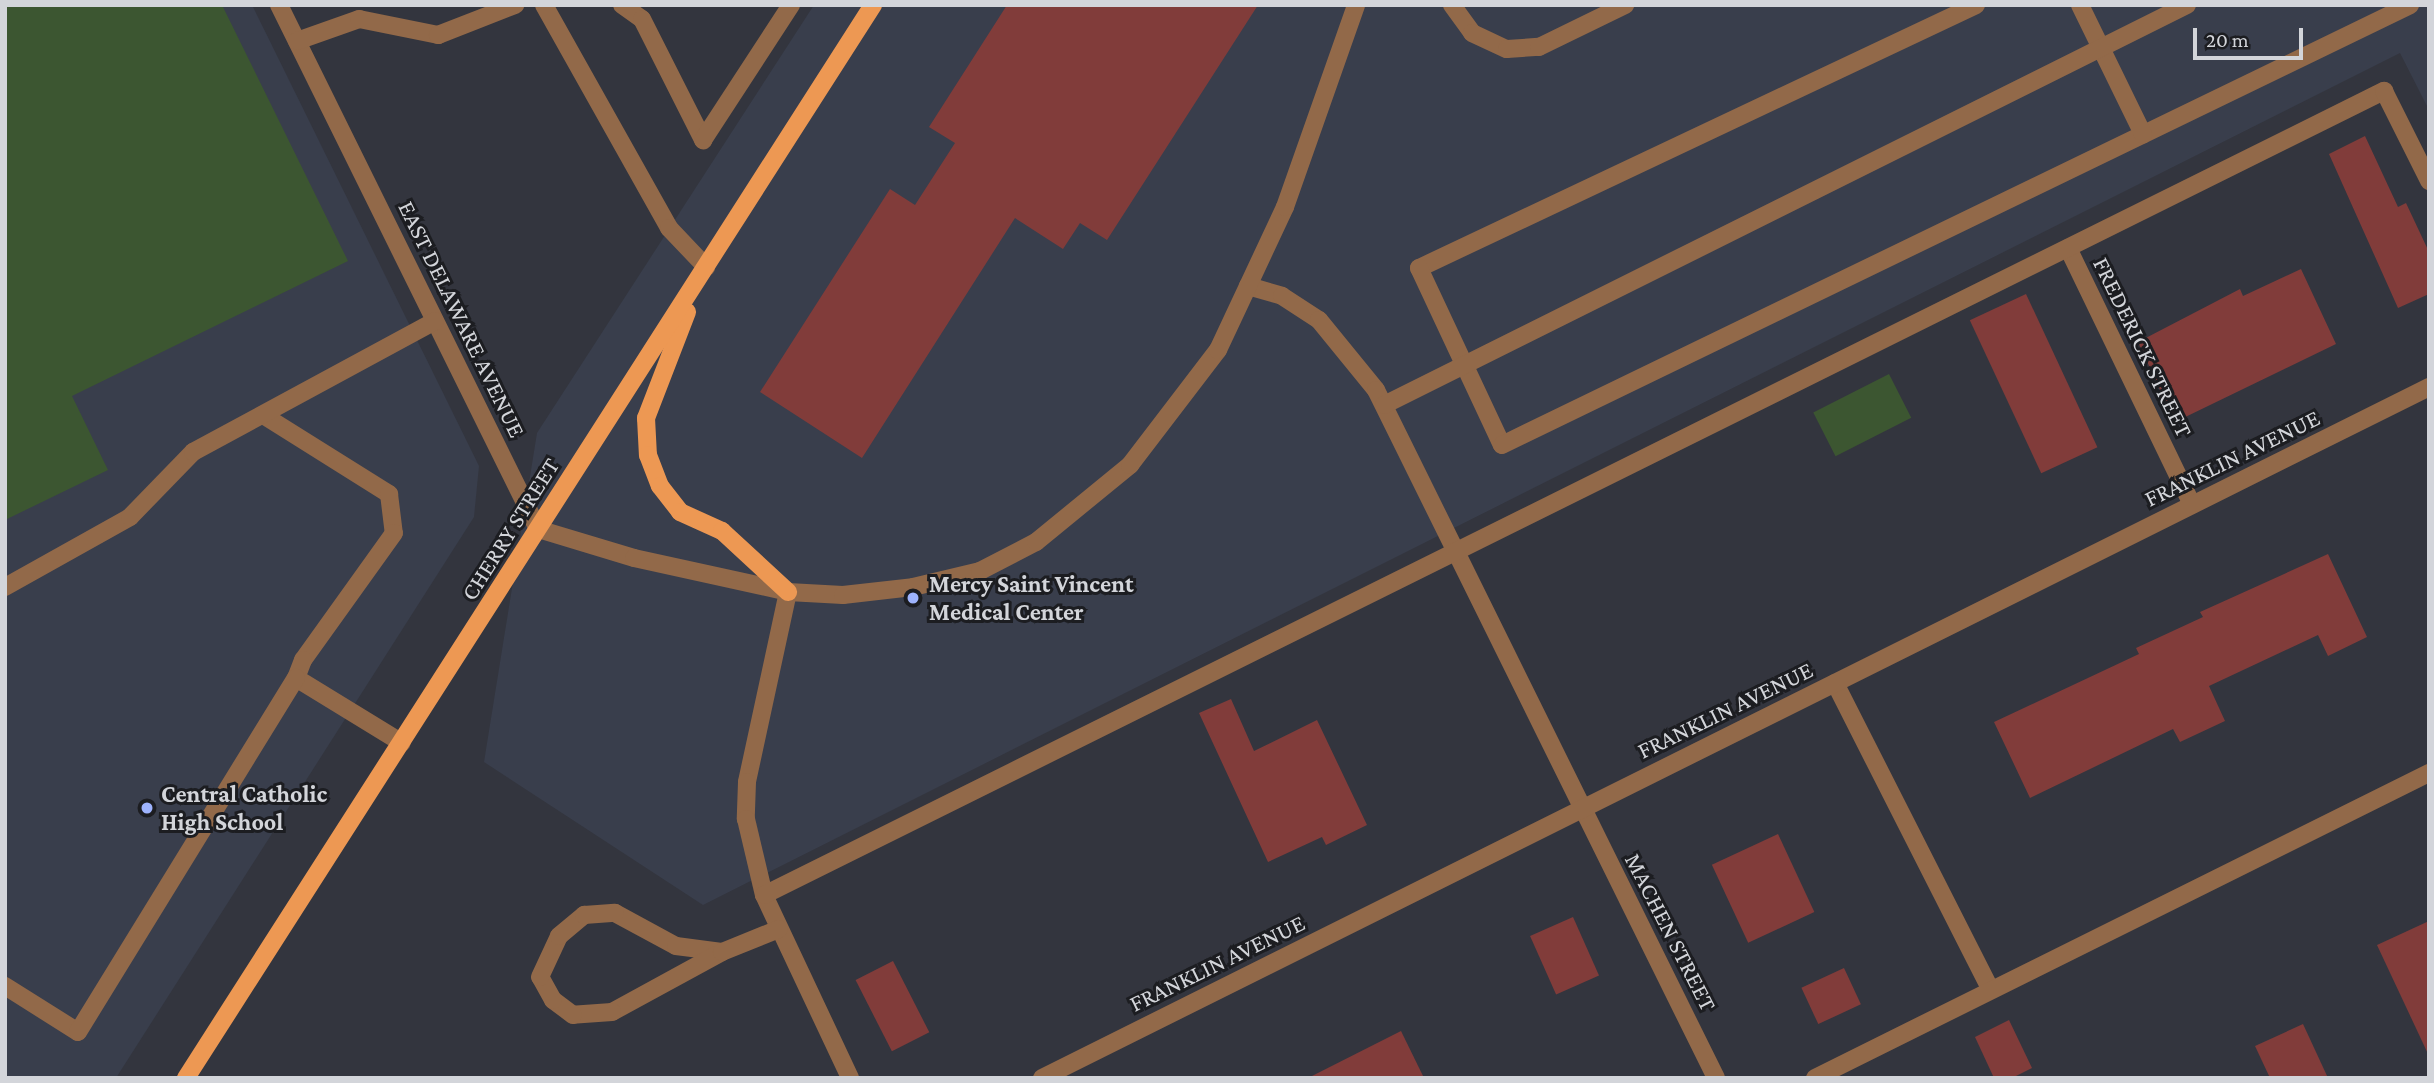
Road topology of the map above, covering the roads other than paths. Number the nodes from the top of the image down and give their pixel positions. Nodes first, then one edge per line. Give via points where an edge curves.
1 (279, 5) edge
2 (514, 5) edge
3 (544, 5) edge
4 (622, 5) edge
5 (790, 5) edge
6 (873, 5) edge
7 (1356, 5) edge
8 (1452, 5) edge
9 (1625, 5) edge
10 (1976, 5) edge
11 (2080, 5) edge
12 (2187, 5) edge
13 (2410, 5) edge
14 (297, 41) junction
15 (2101, 47) junction
16 (2143, 134) junction
17 (2429, 181) edge
18 (2068, 248) junction
19 (704, 270) junction
20 (1248, 286) junction
21 (436, 321) junction
22 (1462, 365) junction
23 (2429, 387) edge
24 (1384, 405) junction
25 (262, 415) junction
26 (2192, 505) junction
27 (538, 529) junction
28 (1456, 552) junction
29 (5, 587) edge
30 (788, 592) junction
31 (296, 678) junction
32 (1835, 683) junction
33 (402, 743) junction
34 (2429, 773) edge
35 (1582, 809) junction
36 (764, 895) junction
37 (779, 929) junction
38 (722, 952) junction
39 (5, 986) edge
40 (1990, 990) junction
41 (186, 1078) edge
42 (850, 1078) edge
43 (1042, 1078) edge
44 (1716, 1078) edge
45 (1815, 1078) edge

1 - 14 street, EAST DELAWARE AVENUE
2 - 14 street via 438,35 359,19
3 - 19 street via 669,228
4 - 5 street via 642,19 703,140
6 - 19 main road, CHERRY STREET
7 - 20 street via 1285,207
8 - 9 street via 1472,33 1507,49 1539,47
10 - 22 street via 1419,268
11 - 15 street
12 - 15 street
13 - 16 street
14 - 21 street, EAST DELAWARE AVENUE
15 - 16 street
15 - 22 street
16 - 22 street via 1502,445
17 - 18 street via 2384,92
18 - 26 street, FREDERICK STREET
18 - 28 street
19 - 27 main road, CHERRY STREET
19 - 30 main road via 646,418 648,455 660,486 680,512 722,531
20 - 24 street, MACHEN STREET via 1282,296 1319,320
20 - 30 street via 1218,350 1130,465 1036,542 981,571 914,587 843,595
21 - 25 street
21 - 27 street, EAST DELAWARE AVENUE
22 - 24 street
23 - 26 street, FRANKLIN AVENUE
24 - 28 street, MACHEN STREET
25 - 29 street via 193,452 130,517
25 - 31 street via 389,494 396,513 394,533 303,660
26 - 32 street, FRANKLIN AVENUE
27 - 30 street
27 - 33 main road, CHERRY STREET
28 - 35 street, MACHEN STREET
28 - 36 street
30 - 36 street via 747,782 747,819
31 - 33 street
31 - 39 street via 78,1032
32 - 35 street, FRANKLIN AVENUE
32 - 40 street
33 - 41 main road, CHERRY STREET
34 - 40 street
35 - 43 street, FRANKLIN AVENUE
35 - 44 street, MACHEN STREET
36 - 37 street
37 - 38 street
37 - 42 street
38 - 38 street via 676,946 615,913 584,915 559,936 540,977 553,1000 573,1015 612,1012
40 - 45 street

